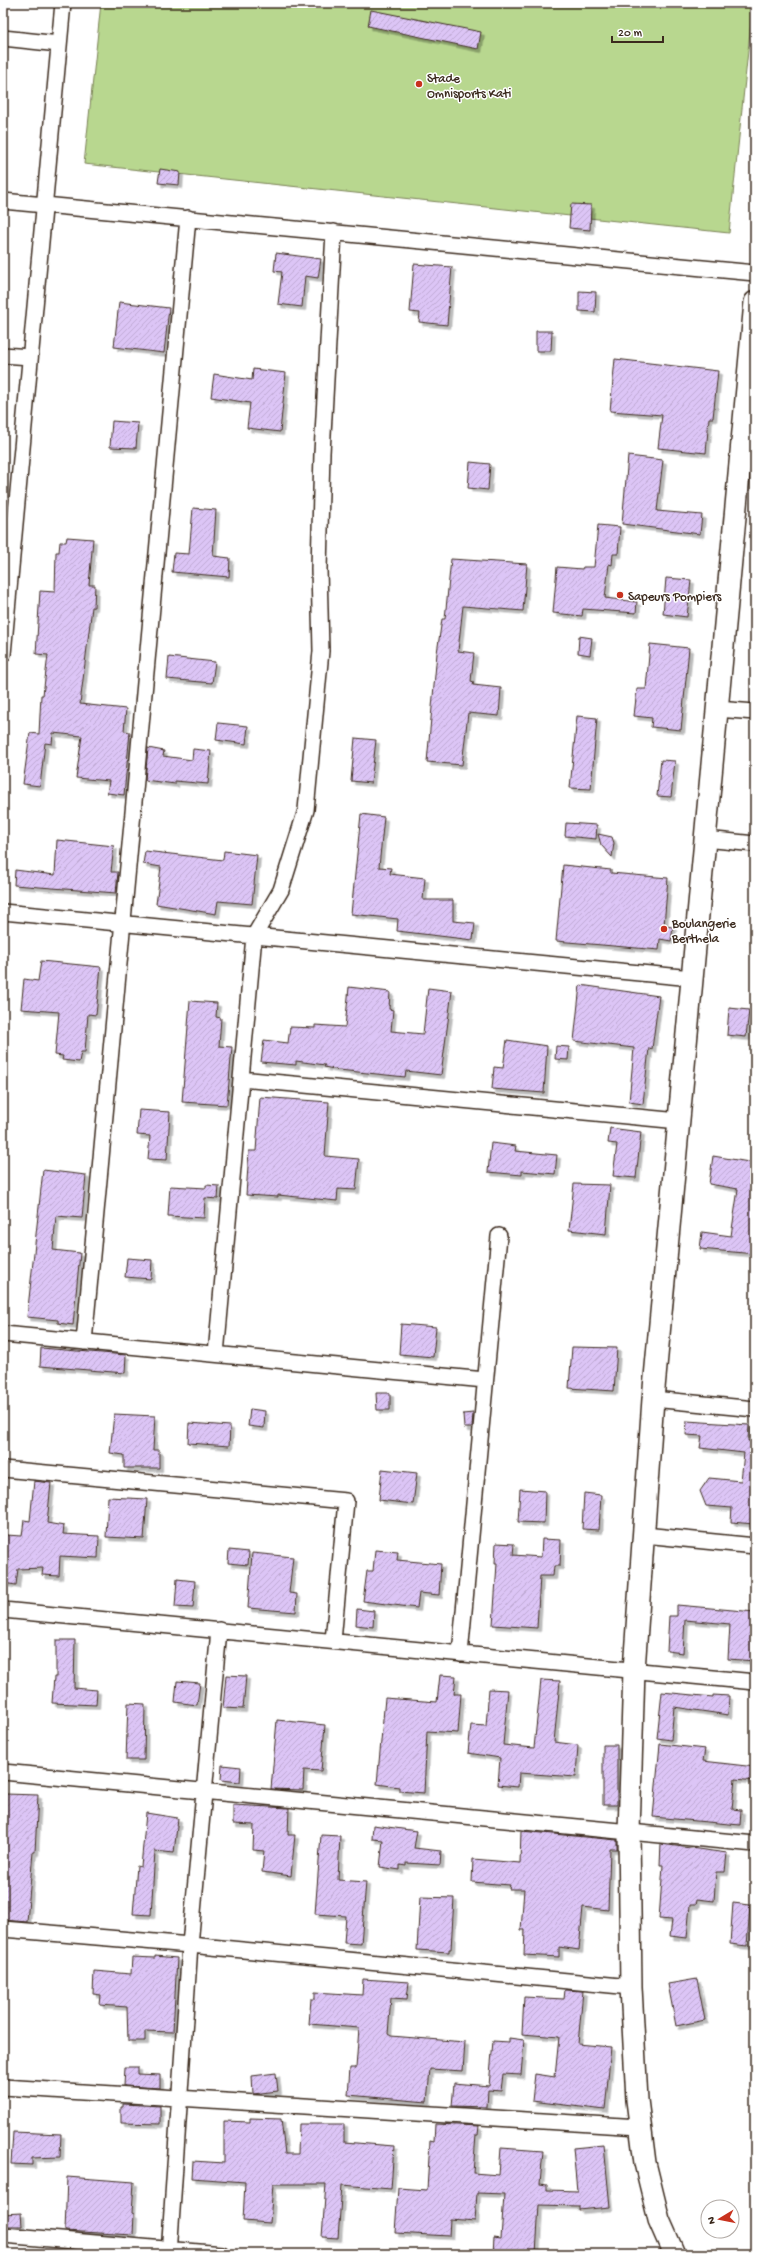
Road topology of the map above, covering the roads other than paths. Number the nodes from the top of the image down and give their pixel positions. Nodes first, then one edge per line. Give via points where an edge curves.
1 (63, 3) edge
2 (3, 38) edge
3 (59, 44) junction
4 (3, 201) edge
5 (44, 205) junction
6 (188, 218) junction
7 (334, 232) junction
8 (755, 272) edge
9 (755, 302) edge
10 (3, 355) edge
11 (30, 357) junction
12 (3, 654) edge
13 (717, 709) junction
14 (755, 712) edge
15 (705, 839) junction
16 (755, 844) edge
17 (3, 912) edge
18 (123, 924) junction
19 (254, 936) junction
20 (692, 978) junction
21 (241, 1079) junction
22 (679, 1120) junction
23 (498, 1236) dead end
24 (3, 1334) edge
25 (84, 1342) junction
26 (216, 1354) junction
27 (485, 1380) junction
28 (653, 1399) junction
29 (755, 1410) edge
30 (3, 1469) edge
31 (644, 1535) junction
32 (755, 1546) edge
33 (3, 1610) edge
34 (219, 1630) junction
35 (333, 1641) junction
36 (460, 1654) junction
37 (634, 1670) junction
38 (755, 1682) edge
39 (3, 1772) edge
40 (204, 1792) junction
41 (629, 1832) junction
42 (755, 1844) edge
43 (3, 1929) edge
44 (190, 1945) junction
45 (631, 1987) junction
46 (3, 2088) edge
47 (180, 2100) junction
48 (639, 2127) junction
49 (3, 2235) edge
50 (170, 2252) edge
51 (222, 2254) edge
52 (674, 2254) edge

1 - 3 street
2 - 3 street
3 - 5 street
4 - 5 street
5 - 6 street
5 - 11 street
6 - 7 street
6 - 18 street
7 - 8 street
7 - 19 street via 322,453 319,569 321,651 306,810 281,890
9 - 13 main road
10 - 11 street
11 - 12 street
13 - 14 street
13 - 15 main road
15 - 16 street
15 - 20 main road
17 - 18 street
18 - 19 street
18 - 25 street
19 - 20 street
19 - 21 street
20 - 22 main road
21 - 22 street
21 - 26 street
22 - 28 main road
23 - 27 street
24 - 25 street
25 - 26 street
26 - 27 street
27 - 36 street
28 - 29 street
28 - 31 main road
30 - 35 street via 346,1501
31 - 32 street
31 - 37 main road
33 - 34 street
34 - 35 street
34 - 40 street
35 - 36 street
36 - 37 street
37 - 38 street
37 - 41 main road
39 - 40 street
40 - 41 street
40 - 44 street
41 - 42 street
41 - 45 main road
43 - 44 street
44 - 45 street
44 - 47 street
45 - 48 main road
46 - 47 street
47 - 48 street
47 - 50 street
48 - 52 main road via 659,2220
49 - 50 street
50 - 51 street

